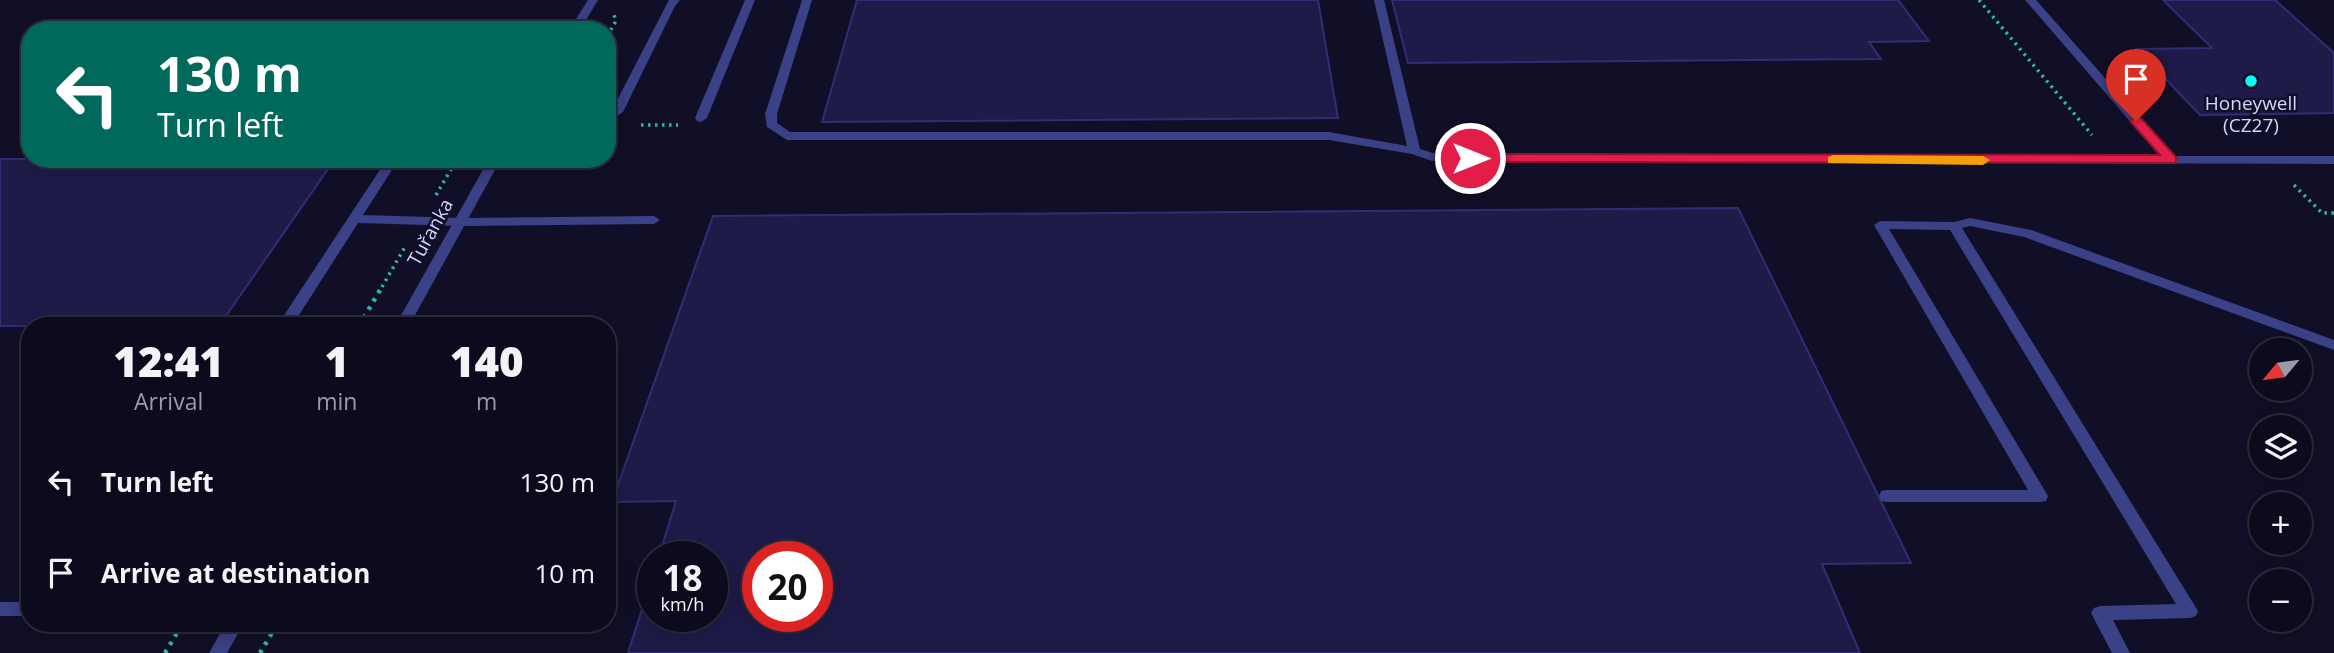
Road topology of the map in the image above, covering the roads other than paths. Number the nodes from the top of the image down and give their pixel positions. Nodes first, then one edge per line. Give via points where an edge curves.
1 (593, 0) edge
2 (675, 0) edge
3 (750, 0) edge
4 (807, 0) edge
5 (1379, 0) edge
6 (2030, 0) edge
7 (580, 21) edge
8 (617, 113) dead end
9 (701, 118) dead end
10 (1414, 151) junction
11 (2171, 160) junction
12 (2334, 160) edge
13 (387, 168) edge
14 (490, 168) edge
15 (354, 219) junction
16 (654, 220) dead end
17 (460, 222) junction
18 (1954, 226) junction
19 (290, 317) edge
20 (407, 317) edge
21 (2334, 345) edge
22 (1887, 496) dead end
23 (21, 609) edge
24 (0, 610) edge
25 (230, 632) edge
26 (218, 653) edge
27 (2121, 653) edge

1 - 7 street
2 - 8 street
3 - 9 street
4 - 10 street via 771,114 771,124 787,136 1329,136
5 - 10 street
6 - 11 street
10 - 11 street via 1443,158
11 - 12 street
13 - 15 street
14 - 17 street, Tuřanka
15 - 17 street
15 - 19 street
16 - 17 street
17 - 20 street, Tuřanka
18 - 21 street via 1970,222 2026,233
18 - 22 street via 1880,225 2040,496
18 - 27 street via 2190,611 2100,612
23 - 24 street
25 - 26 street

